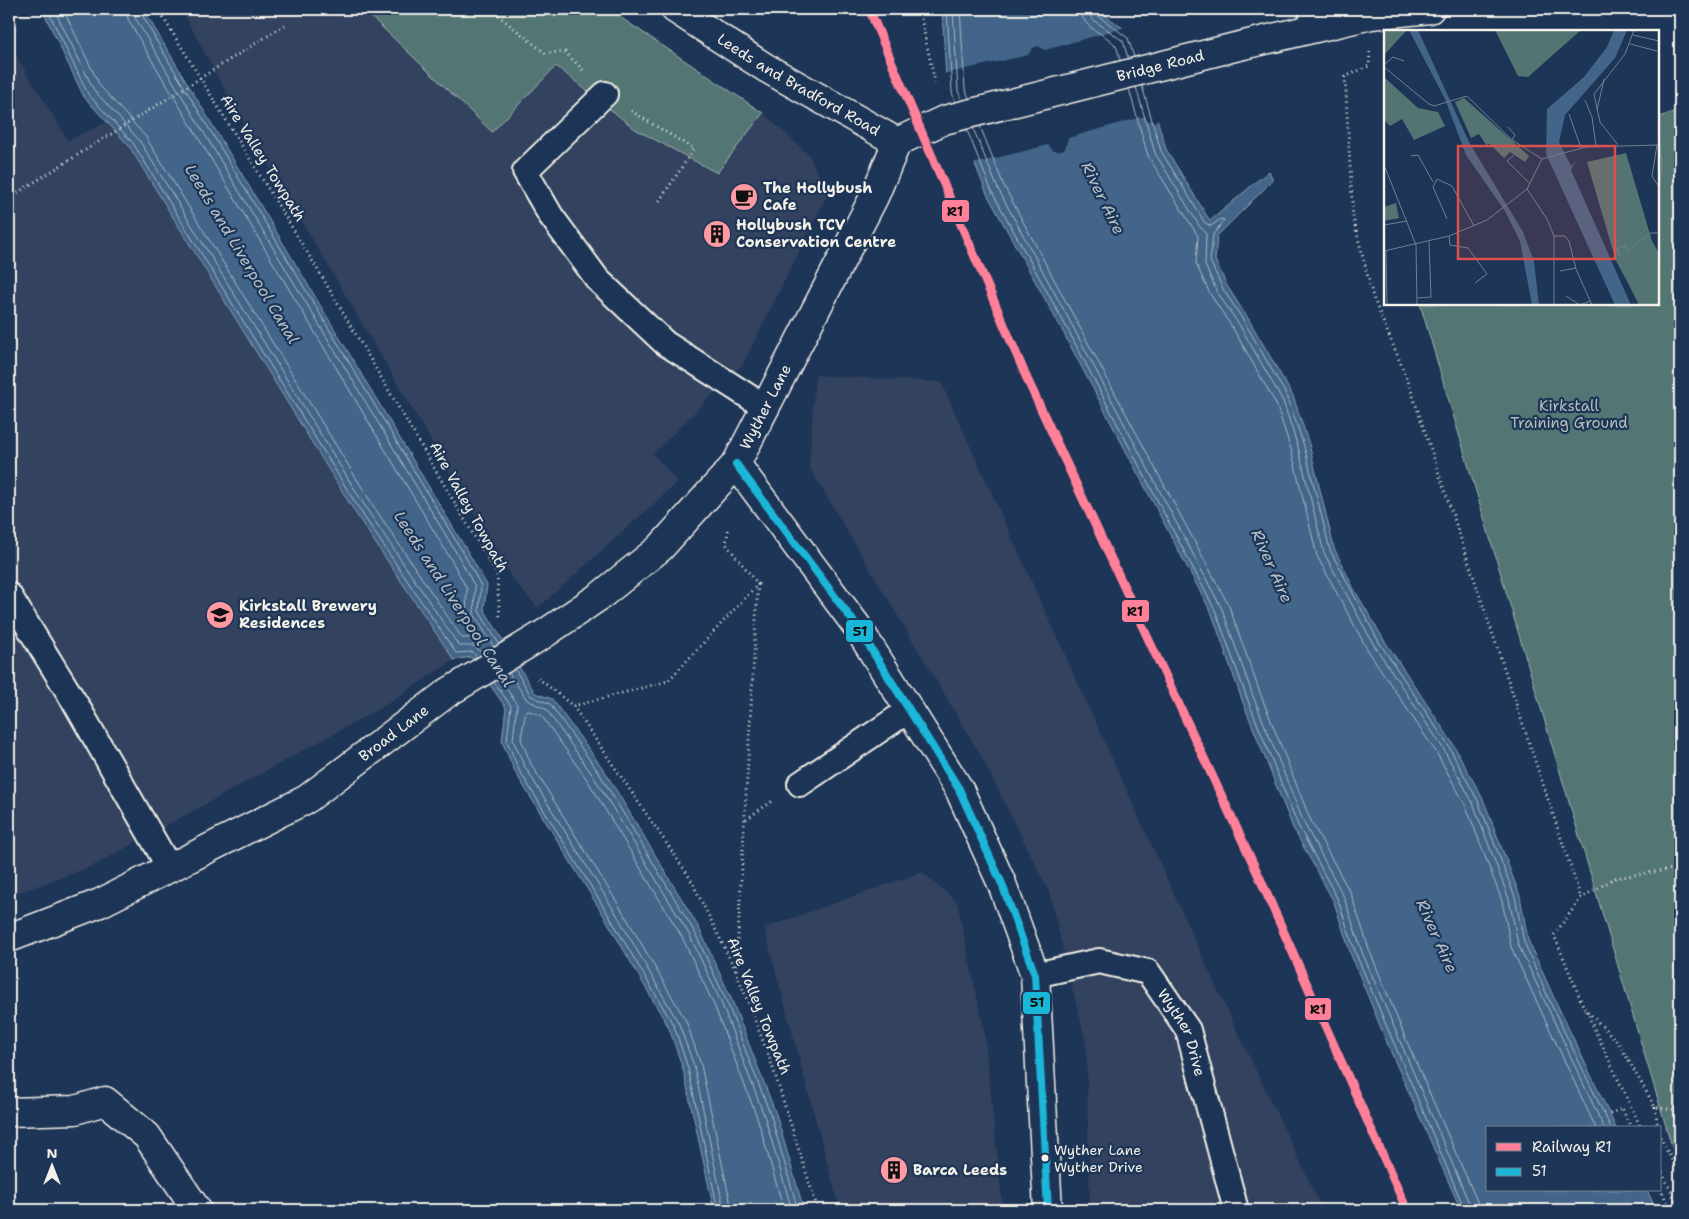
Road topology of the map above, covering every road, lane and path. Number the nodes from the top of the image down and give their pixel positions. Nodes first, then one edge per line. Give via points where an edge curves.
1 (158, 9) edge
2 (675, 9) edge
3 (919, 9) edge
4 (1430, 9) edge
5 (1314, 19) edge
6 (285, 25) dead end
7 (1370, 66) dead end
8 (606, 94) dead end
9 (944, 120) junction
10 (897, 142) junction
11 (9, 198) edge
12 (764, 407) junction
13 (736, 464) junction
14 (730, 518) dead end
15 (758, 584) junction
16 (9, 595) edge
17 (501, 623) dead end
18 (533, 671) dead end
19 (574, 706) junction
20 (909, 710) junction
21 (800, 784) dead end
22 (170, 868) junction
23 (1680, 868) edge
24 (1581, 898) junction
25 (9, 938) edge
26 (736, 971) junction
27 (1035, 975) junction
28 (1584, 1008) junction
29 (1655, 1107) junction
30 (1680, 1111) edge
31 (9, 1112) edge
32 (1610, 1114) dead end
33 (1630, 1126) edge
34 (1640, 1126) edge
35 (1658, 1126) edge
36 (1662, 1141) edge
37 (1662, 1172) edge
38 (1680, 1176) edge
39 (1662, 1192) edge
40 (197, 1210) edge
41 (818, 1210) edge
42 (1048, 1210) edge
43 (1236, 1210) edge
44 (1671, 1210) edge
45 (1680, 1210) edge

1 - 17 path, Aire Valley Towpath via 318,270 498,575
2 - 10 street, Leeds and Bradford Road via 766,68
3 - 9 path
4 - 5 street, Bridge Road
5 - 9 street, Bridge Road via 1231,48
6 - 11 path, bridge
7 - 24 path via 1345,77 1354,218 1371,288 1408,381
8 - 12 lane via 525,171 550,216 598,280 665,343
9 - 10 street, Bridge Road
10 - 12 street, Wyther Lane via 874,197
12 - 13 street, Wyther Lane
13 - 20 street, Wyther Lane via 856,626
13 - 22 street, Broad Lane, bridge via 660,548 600,596 447,693 307,799
14 - 15 path via 726,544
15 - 19 path via 668,681
15 - 26 path
16 - 22 lane
18 - 19 path, Aire Valley Towpath via 538,679
19 - 26 path, Aire Valley Towpath via 690,878
20 - 21 lane
20 - 27 street, Wyther Lane via 959,789 1002,884
22 - 25 street, Broad Lane via 100,903
23 - 24 path via 1615,878
24 - 28 path via 1554,935
26 - 41 path, Aire Valley Towpath via 771,1062
27 - 42 street, Wyther Lane
27 - 43 lane, Wyther Drive via 1098,961 1148,972 1188,1030
28 - 29 path via 1618,1042
28 - 34 path
29 - 30 path
29 - 35 path
31 - 40 street via 75,1110 105,1101 147,1136
32 - 33 path via 1622,1108
36 - 38 path
37 - 45 path
39 - 44 path

